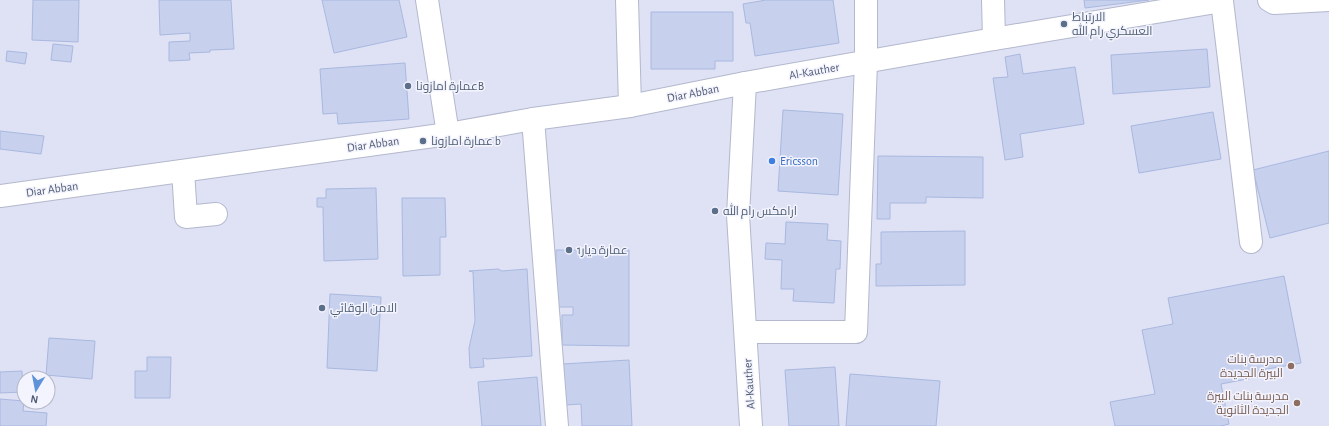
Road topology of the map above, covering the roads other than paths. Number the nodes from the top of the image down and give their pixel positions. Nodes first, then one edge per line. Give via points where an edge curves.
1 (427, 0) edge
2 (628, 0) edge
3 (866, 0) edge
4 (993, 0) edge
5 (1269, 0) edge
6 (1329, 0) edge
7 (1223, 1) edge
8 (994, 39) junction
9 (866, 62) junction
10 (745, 83) junction
11 (630, 106) junction
12 (533, 119) junction
13 (448, 134) junction
14 (183, 171) junction
15 (0, 196) edge
16 (216, 214) dead end
17 (1251, 242) dead end
18 (746, 332) junction
19 (557, 426) edge
20 (752, 426) edge

1 - 13 street
2 - 11 street
3 - 9 street
4 - 8 street
5 - 6 street via 1274,3
7 - 8 street, Al-Kauther
7 - 17 street
8 - 9 street, Al-Kauther
9 - 10 street, Al-Kauther
9 - 18 street via 856,332
10 - 11 street, Diar Abban
10 - 18 street, Al-Kauther via 738,215
11 - 12 street, Diar Abban
12 - 13 street, Diar Abban
12 - 19 street
13 - 14 street, Diar Abban
14 - 15 street, Diar Abban
14 - 16 street via 186,217
18 - 20 street, Al-Kauther

